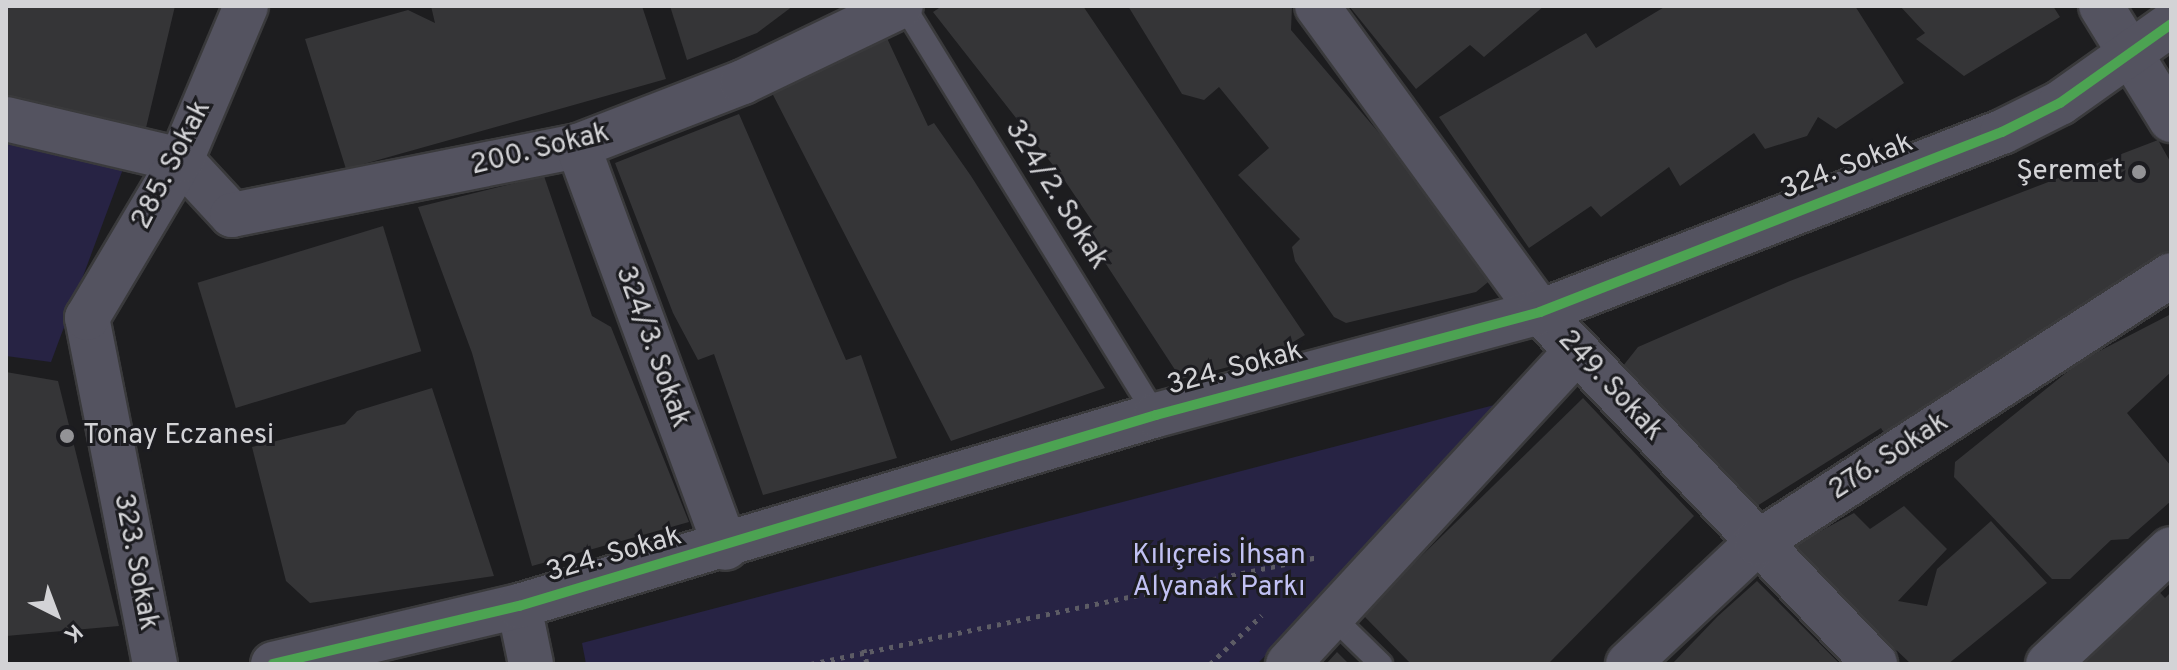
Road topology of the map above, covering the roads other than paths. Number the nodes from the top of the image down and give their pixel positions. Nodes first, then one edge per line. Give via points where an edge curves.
1 (246, 6) edge
2 (903, 6) edge
3 (1317, 6) edge
4 (2101, 6) edge
5 (2171, 24) edge
6 (2132, 54) junction
7 (6, 119) edge
8 (2171, 120) edge
9 (578, 146) junction
10 (181, 160) junction
11 (2171, 275) edge
12 (1540, 312) junction
13 (87, 318) joint
14 (1577, 351) junction
15 (1156, 415) junction
16 (1757, 543) junction
17 (726, 548) junction
18 (2171, 549) edge
19 (519, 606) junction
20 (1334, 618) junction
21 (155, 664) edge
22 (273, 664) edge
23 (531, 664) edge
24 (1288, 664) edge
25 (1381, 664) edge
26 (1628, 664) edge
27 (1875, 664) edge
28 (2048, 664) edge

1 - 10 street, 285. Sokak
2 - 9 street, 200. Sokak via 743,82
2 - 15 lane, 324/2. Sokak
3 - 12 street, 249. Sokak
4 - 6 street
5 - 6 street, 324. Sokak
6 - 8 street
6 - 12 street, 324. Sokak via 2002,132
7 - 10 street
9 - 10 street, 200. Sokak via 232,215
9 - 17 street, 324/3. Sokak
10 - 13 street, 285. Sokak
11 - 16 street, 276. Sokak
12 - 14 street, 249. Sokak
12 - 15 street, 324. Sokak
13 - 21 street, 323. Sokak
14 - 16 street, 249. Sokak
14 - 20 street
15 - 17 street, 324. Sokak
16 - 26 street, 276. Sokak
16 - 27 street, 249. Sokak
17 - 19 street, 324. Sokak
18 - 28 street
19 - 22 street, 324. Sokak
19 - 23 street
20 - 24 street
20 - 25 lane

